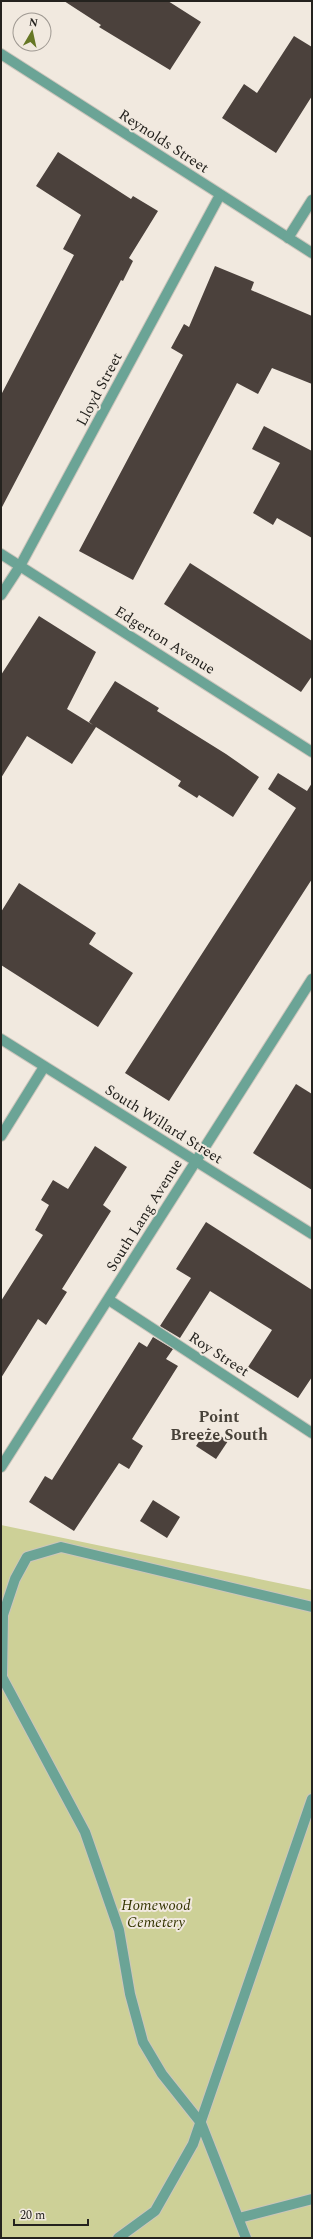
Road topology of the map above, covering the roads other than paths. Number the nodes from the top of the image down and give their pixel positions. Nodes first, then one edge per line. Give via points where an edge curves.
1 (1, 54) edge
2 (220, 195) junction
3 (312, 200) edge
4 (288, 238) junction
5 (312, 253) edge
6 (1, 554) edge
7 (20, 566) junction
8 (1, 595) edge
9 (312, 752) edge
10 (312, 979) edge
11 (1, 1039) edge
12 (44, 1067) junction
13 (1, 1136) edge
14 (196, 1160) junction
15 (312, 1234) edge
16 (108, 1300) junction
17 (312, 1433) edge
18 (1, 1467) edge
19 (312, 1607) edge
20 (312, 1799) edge
21 (201, 2123) junction
22 (312, 2199) edge
23 (239, 2218) junction
24 (118, 2238) edge
25 (246, 2238) edge

1 - 2 street, Reynolds Street
2 - 4 street, Reynolds Street
2 - 7 street, Lloyd Street
3 - 4 street
4 - 5 street, Reynolds Street
6 - 7 street, Edgerton Avenue
7 - 8 street, Lloyd Street
7 - 9 street, Edgerton Avenue
10 - 14 street, South Lang Avenue
11 - 12 street, South Willard Street
12 - 13 street
12 - 14 street, South Willard Street
14 - 15 street, South Willard Street
14 - 16 street, South Lang Avenue
16 - 17 street, Roy Street
16 - 18 street, South Lang Avenue
19 - 21 street via 61,1547 27,1557 15,1579 3,1615 2,1677 85,1832 118,1930 130,1994 143,2042 162,2074
20 - 21 street
21 - 23 street
21 - 24 street via 193,2144 155,2211
22 - 23 street
23 - 25 street

